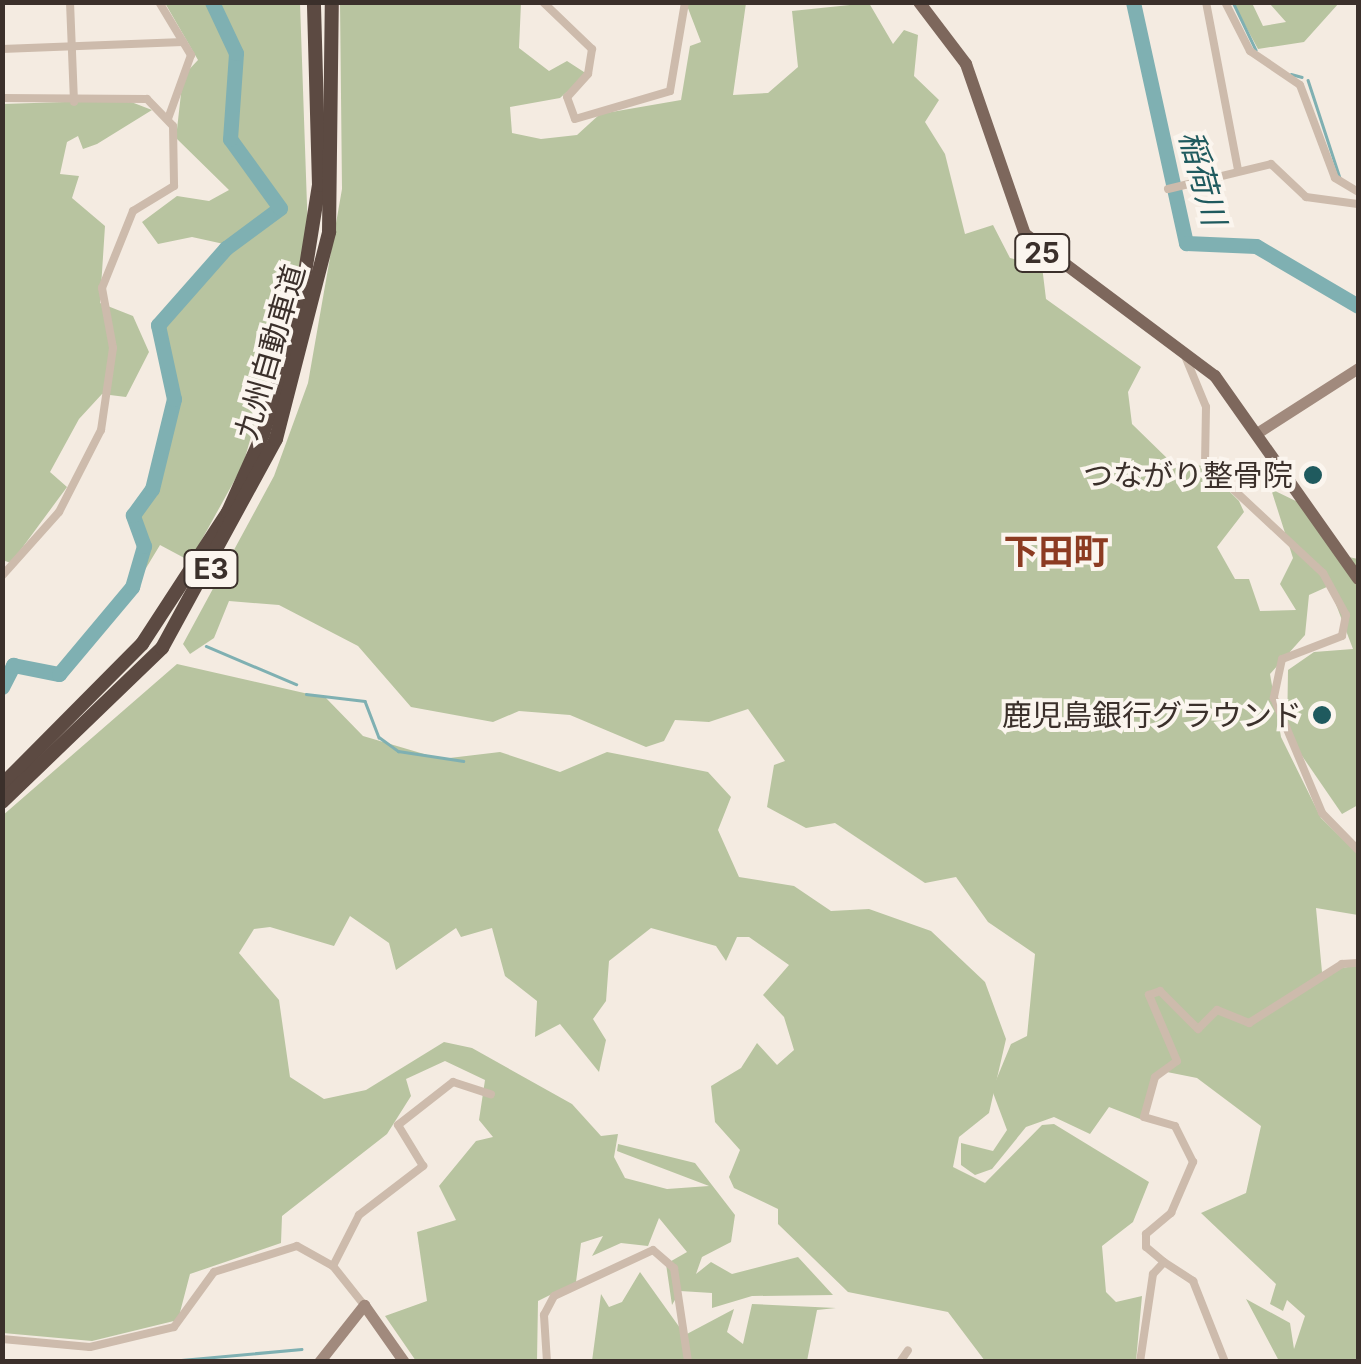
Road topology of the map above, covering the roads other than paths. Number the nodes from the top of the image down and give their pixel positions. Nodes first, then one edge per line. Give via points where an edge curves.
1 (70, 2) edge
2 (159, 2) edge
3 (314, 2) edge
4 (332, 2) edge
5 (543, 2) edge
6 (685, 2) edge
7 (919, 2) edge
8 (1206, 2) edge
9 (1225, 2) edge
10 (182, 42) junction
11 (72, 46) junction
12 (2, 49) edge
13 (2, 98) edge
14 (74, 102) junction
15 (168, 119) junction
16 (329, 146) junction
17 (1238, 170) junction
18 (1168, 189) dead end
19 (1358, 192) edge
20 (1358, 204) edge
21 (1178, 342) junction
22 (1358, 368) edge
23 (1260, 431) junction
24 (4, 571) edge
25 (1358, 579) edge
26 (2, 786) edge
27 (2, 802) edge
28 (1358, 850) edge
29 (1358, 963) edge
30 (491, 1094) dead end
31 (1164, 1262) junction
32 (333, 1266) junction
33 (364, 1306) junction
34 (2, 1339) edge
35 (908, 1350) dead end
36 (319, 1362) edge
37 (404, 1362) edge
38 (547, 1362) edge
39 (688, 1362) edge
40 (900, 1362) edge
41 (1140, 1362) edge
42 (1225, 1362) edge

1 - 11 street
2 - 10 street
3 - 16 highway, 九州自動車道 / E3
4 - 16 highway, 九州自動車道 / E3
5 - 6 street via 592,48 588,74 567,97 575,119 670,92
7 - 21 main road, 25 via 966,64 1025,234
8 - 17 street
9 - 19 street via 1256,59 1300,86 1336,178
10 - 11 street
10 - 15 street via 191,56
11 - 12 street
11 - 14 street
13 - 14 street
14 - 15 street via 148,99
15 - 24 street via 174,190 133,211 102,288 112,332 106,418 59,512
16 - 26 highway, 九州自動車道 / E3 via 306,274 263,434 204,554 112,682
16 - 27 highway, 九州自動車道 / E3 via 322,277 276,439 189,607 142,674
17 - 18 street
17 - 20 street via 1271,164 1306,196
21 - 23 main road, 25
21 - 28 street via 1206,407 1204,464 1322,572 1346,616 1342,636 1282,659 1274,698 1322,814
22 - 23 street
23 - 25 main road, 25
29 - 31 street via 1342,964 1249,1024 1218,1010 1198,1029 1160,991 1149,995 1177,1060 1155,1077 1144,1116 1175,1126 1193,1162 1170,1212 1146,1234 1146,1247
30 - 32 street via 452,1082 398,1125 423,1166 359,1215
31 - 41 street via 1153,1274
31 - 42 street via 1193,1281
32 - 33 street
32 - 34 street via 305,1246 279,1250 204,1278 174,1327 90,1347
33 - 36 street
33 - 37 street
35 - 40 street
38 - 39 street via 544,1315 554,1296 653,1250 674,1268

